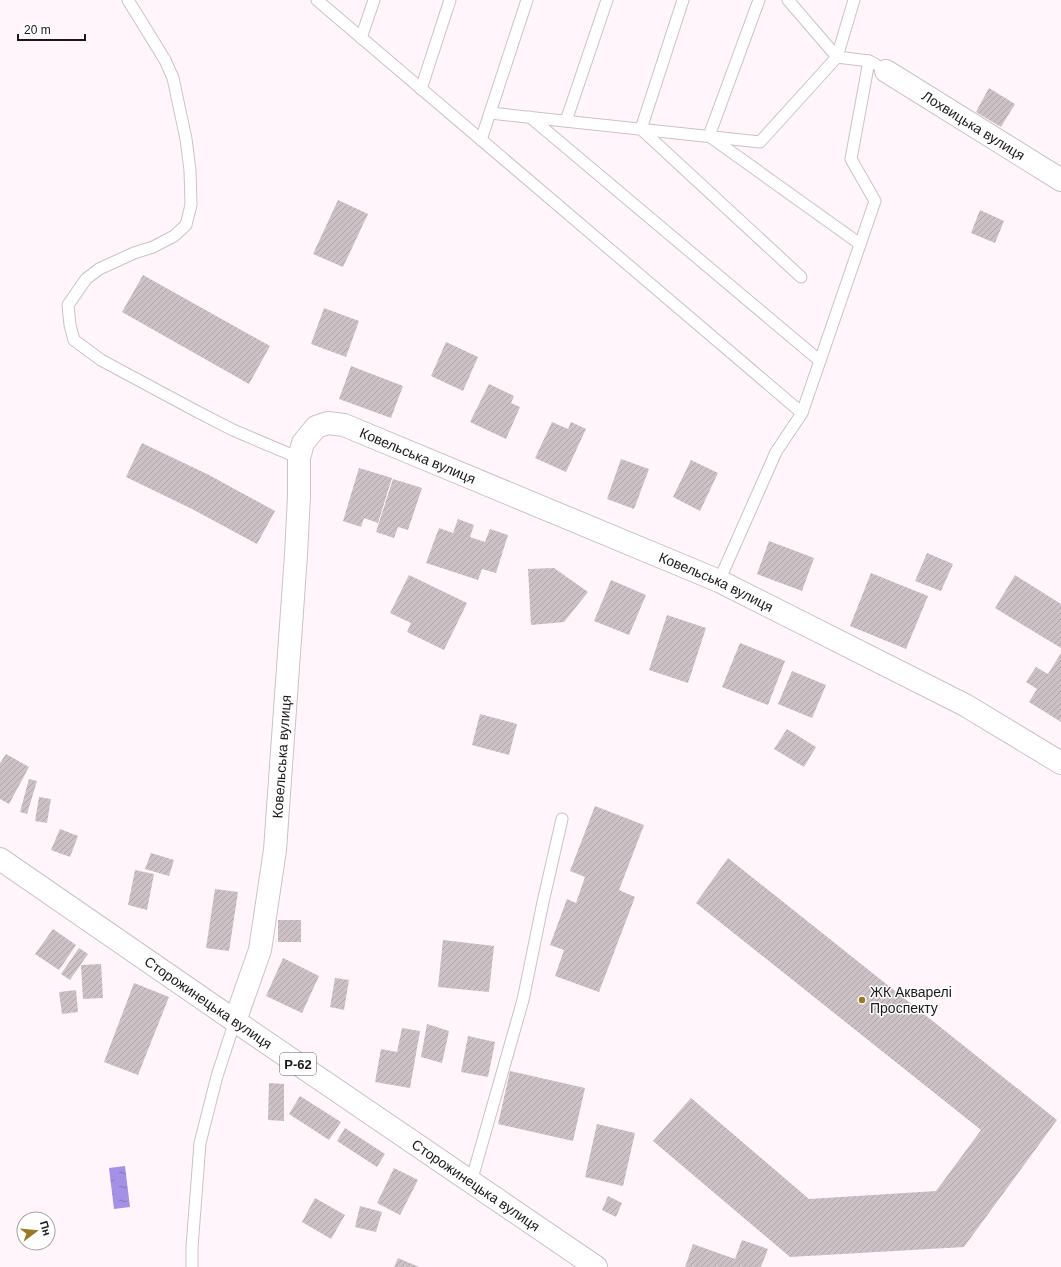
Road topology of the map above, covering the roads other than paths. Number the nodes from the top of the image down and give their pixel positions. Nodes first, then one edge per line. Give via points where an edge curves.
1 (128, 0) edge
2 (317, 0) edge
3 (374, 0) edge
4 (450, 0) edge
5 (527, 0) edge
6 (607, 0) edge
7 (683, 0) edge
8 (759, 0) edge
9 (788, 0) edge
10 (854, 0) edge
11 (361, 38) junction
12 (837, 57) junction
13 (878, 66) junction
14 (421, 89) junction
15 (490, 113) junction
16 (530, 117) junction
17 (566, 121) junction
18 (641, 129) junction
19 (709, 136) junction
20 (481, 140) junction
21 (1061, 180) edge
22 (860, 244) junction
23 (801, 277) dead end
24 (820, 361) junction
25 (802, 413) junction
26 (299, 458) junction
27 (719, 581) junction
28 (1061, 763) edge
29 (562, 819) dead end
30 (0, 859) edge
31 (235, 1021) junction
32 (471, 1182) junction
33 (192, 1267) edge
34 (596, 1267) edge

1 - 26 lane via 165,60 173,78 186,139 191,205 186,225 174,236 99,270 86,279 68,305 74,340 101,360 196,411
2 - 11 lane
3 - 11 lane
4 - 14 lane
5 - 15 lane
6 - 17 lane
7 - 18 lane
8 - 19 lane
9 - 12 lane
10 - 12 lane
11 - 14 lane
12 - 13 lane
12 - 19 lane via 760,142
13 - 21 street, Лохвицька вулиця
13 - 22 lane via 851,159 875,201
14 - 20 lane
15 - 16 lane
15 - 20 lane
16 - 17 lane
16 - 24 lane
17 - 18 lane
18 - 19 lane
18 - 23 lane
19 - 22 lane
20 - 25 lane
22 - 24 lane
24 - 25 lane
25 - 27 lane via 776,452
26 - 27 street, Ковельська вулиця via 303,443 316,427 328,423 344,425
26 - 31 street, Ковельська вулиця via 296,548 275,850 260,950
27 - 28 street, Ковельська вулиця via 965,705
29 - 32 lane via 523,1000
30 - 31 street, Сторожинецька вулиця / Р-62
31 - 32 street, Сторожинецька вулиця / Р-62
31 - 33 lane via 217,1076 200,1143
32 - 34 street, Сторожинецька вулиця / Р-62

